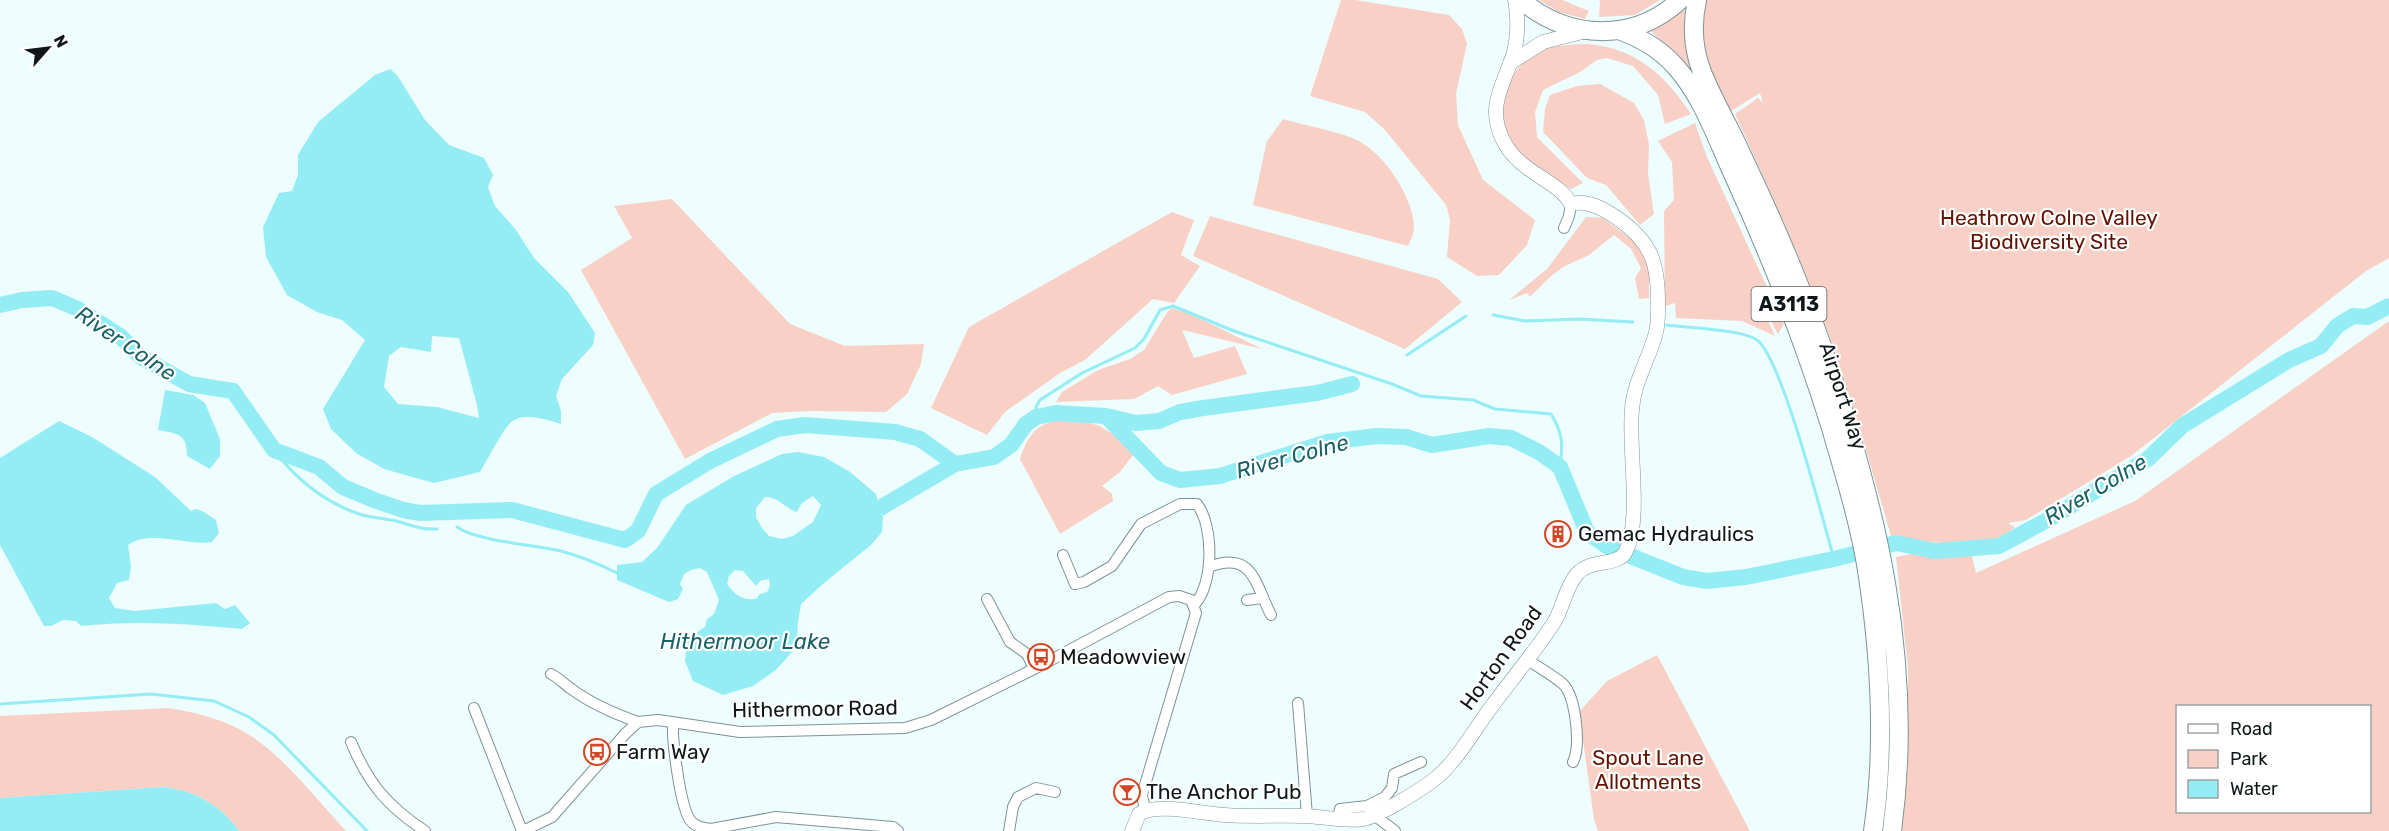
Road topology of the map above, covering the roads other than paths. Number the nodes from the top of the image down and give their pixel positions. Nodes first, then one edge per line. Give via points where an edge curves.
1 (1515, 0) edge
2 (1521, 0) edge
3 (1680, 0) edge
4 (1697, 0) edge
5 (1619, 30) junction
6 (1586, 31) junction
7 (1510, 63) junction
8 (1571, 204) junction
9 (1564, 228) dead end
10 (1869, 538) junction
11 (1063, 555) dead end
12 (1874, 562) junction
13 (1209, 567) junction
14 (1262, 598) junction
15 (987, 599) dead end
16 (1247, 600) dead end
17 (1194, 605) junction
18 (1271, 615) dead end
19 (1528, 660) junction
20 (1034, 669) junction
21 (551, 674) dead end
22 (474, 708) dead end
23 (1302, 708) dead end
24 (618, 716) junction
25 (638, 722) junction
26 (673, 723) junction
27 (625, 734) junction
28 (351, 742) dead end
29 (1420, 762) dead end
30 (1574, 762) dead end
31 (1055, 792) dead end
32 (1145, 810) junction
33 (1374, 815) junction
34 (1307, 816) junction
35 (1338, 819) junction
36 (821, 826) edge
37 (425, 831) edge
38 (523, 831) edge
39 (898, 831) edge
40 (1009, 831) edge
41 (1132, 831) edge
42 (1395, 831) edge
43 (1873, 831) edge
44 (1892, 831) edge

1 - 7 street via 1518,22
2 - 6 highway via 1546,18
3 - 5 highway via 1668,11
4 - 10 highway, Airport Way / A3113 via 1694,25 1701,70 1757,187 1810,314 1841,404
5 - 6 highway
5 - 10 highway, Airport Way / A3113 via 1655,47 1677,68 1719,143 1798,328
6 - 7 street via 1543,42
7 - 8 street via 1496,103 1498,129 1522,166 1562,192
8 - 9 street
8 - 19 street, Horton Road via 1583,201 1616,218 1643,240 1657,266 1658,320 1632,406 1631,539 1621,558 1592,564 1578,573 1553,624
10 - 12 highway, Airport Way / A3113
11 - 13 street via 1075,584 1084,582 1112,566 1141,524 1180,504 1197,504 1204,518
12 - 43 highway, Airport Way / A3113 via 1879,707
12 - 44 highway, Airport Way / A3113 via 1896,647 1899,745
13 - 14 street via 1232,561 1245,567 1256,580
13 - 17 street via 1202,595
14 - 16 street
14 - 18 street
15 - 20 street via 1010,642 1027,654
17 - 20 street, Hithermoor Road via 1179,596 1168,597
17 - 32 street via 1194,622 1142,795
19 - 30 street via 1564,685 1571,698 1578,752
19 - 33 street, Horton Road via 1436,778
20 - 26 street, Hithermoor Road via 930,720 898,729 740,732
21 - 24 street
22 - 38 street
23 - 34 street
24 - 25 street
24 - 27 street
25 - 26 street, Hithermoor Road
25 - 27 street
26 - 36 street via 672,738 685,808 690,821 700,828 776,818
27 - 38 street via 552,817
28 - 37 street via 362,768 385,800
29 - 35 street via 1394,774 1392,788 1384,797 1367,806 1340,809
31 - 40 street via 1036,788 1018,797
32 - 34 street, Horton Road
32 - 41 street
33 - 35 street, Horton Road
33 - 42 street
34 - 35 street, Horton Road
36 - 39 street via 893,827

